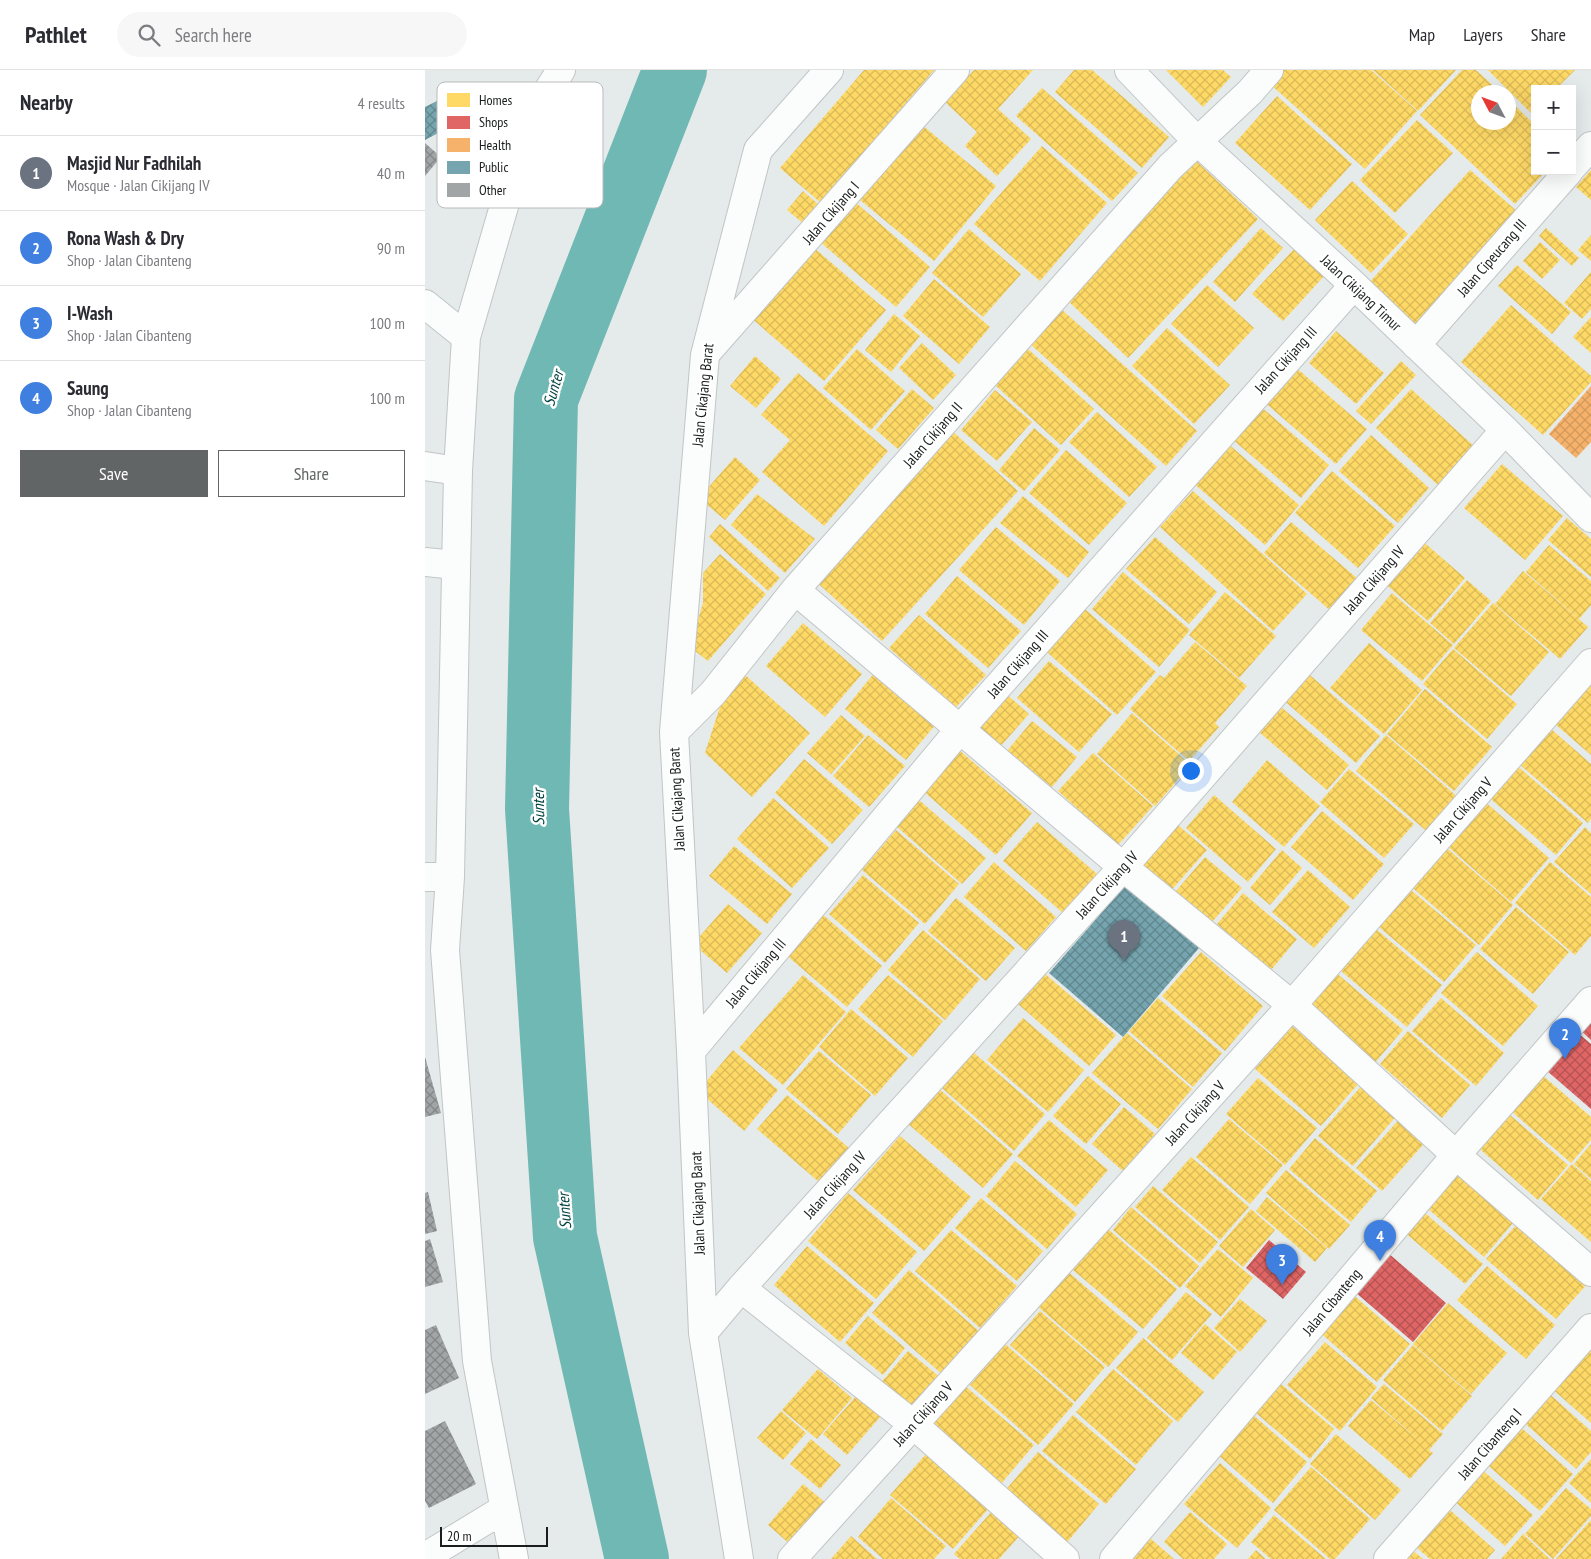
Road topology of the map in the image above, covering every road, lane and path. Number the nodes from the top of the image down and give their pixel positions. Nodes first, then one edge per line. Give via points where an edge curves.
1 (561, 70) edge
2 (829, 70) edge
3 (955, 70) edge
4 (1129, 70) edge
5 (1269, 70) edge
6 (553, 82) edge
7 (1196, 140) junction
8 (1591, 146) edge
9 (1576, 163) edge
10 (1565, 175) edge
11 (503, 208) edge
12 (1354, 285) junction
13 (425, 304) edge
14 (466, 337) junction
15 (1416, 345) junction
16 (705, 354) junction
17 (1505, 430) junction
18 (425, 466) edge
19 (458, 471) junction
20 (1591, 518) edge
21 (425, 562) edge
22 (456, 565) junction
23 (795, 590) junction
24 (1591, 663) edge
25 (961, 728) junction
26 (673, 732) junction
27 (1123, 868) junction
28 (438, 877) edge
29 (1591, 1000) edge
30 (1292, 1005) junction
31 (691, 1051) junction
32 (1457, 1155) junction
33 (1591, 1272) edge
34 (741, 1288) junction
35 (1591, 1328) edge
36 (703, 1333) junction
37 (914, 1425) junction
38 (504, 1509) junction
39 (425, 1557) edge
40 (513, 1559) edge
41 (739, 1559) edge
42 (793, 1559) edge
43 (1065, 1559) edge
44 (1114, 1559) edge
45 (1388, 1559) edge

1 - 6 street
2 - 16 street, Jalan Cikajang Barat via 758,150
3 - 16 street, Jalan Cikijang I
4 - 7 street, Jalan Cikijang Timur
5 - 7 street, Jalan Cikijang II via 1250,92
7 - 12 street, Jalan Cikijang Timur
7 - 23 street, Jalan Cikijang II
8 - 9 street
10 - 15 street, Jalan Cipeucang III
11 - 14 street
12 - 15 street, Jalan Cikijang Timur
12 - 25 street, Jalan Cikijang III
13 - 14 street
14 - 19 street
15 - 17 street, Jalan Cikijang Timur
16 - 26 street, Jalan Cikajang Barat
17 - 20 street, Jalan Cikijang Timur
17 - 27 street, Jalan Cikijang IV
18 - 19 street
19 - 22 street
21 - 22 street
22 - 28 street
23 - 25 street
23 - 26 street, Jalan Cikijang II via 713,693
24 - 30 street, Jalan Cikijang V
25 - 27 street
25 - 31 street, Jalan Cikijang III
26 - 31 street, Jalan Cikajang Barat
27 - 30 street
27 - 34 street, Jalan Cikijang IV
28 - 38 street via 477,1361
29 - 32 street, Jalan Cibanteng
30 - 32 street
30 - 37 street, Jalan Cikijang V
31 - 36 street, Jalan Cikajang Barat
32 - 33 street
32 - 44 street, Jalan Cibanteng
34 - 36 street, Jalan Cikijang IV
34 - 37 street
35 - 45 street, Jalan Cibanteng I
36 - 41 street, Jalan Cikajang Barat
37 - 42 street, Jalan Cikijang V
37 - 43 street
38 - 39 street
38 - 40 street

